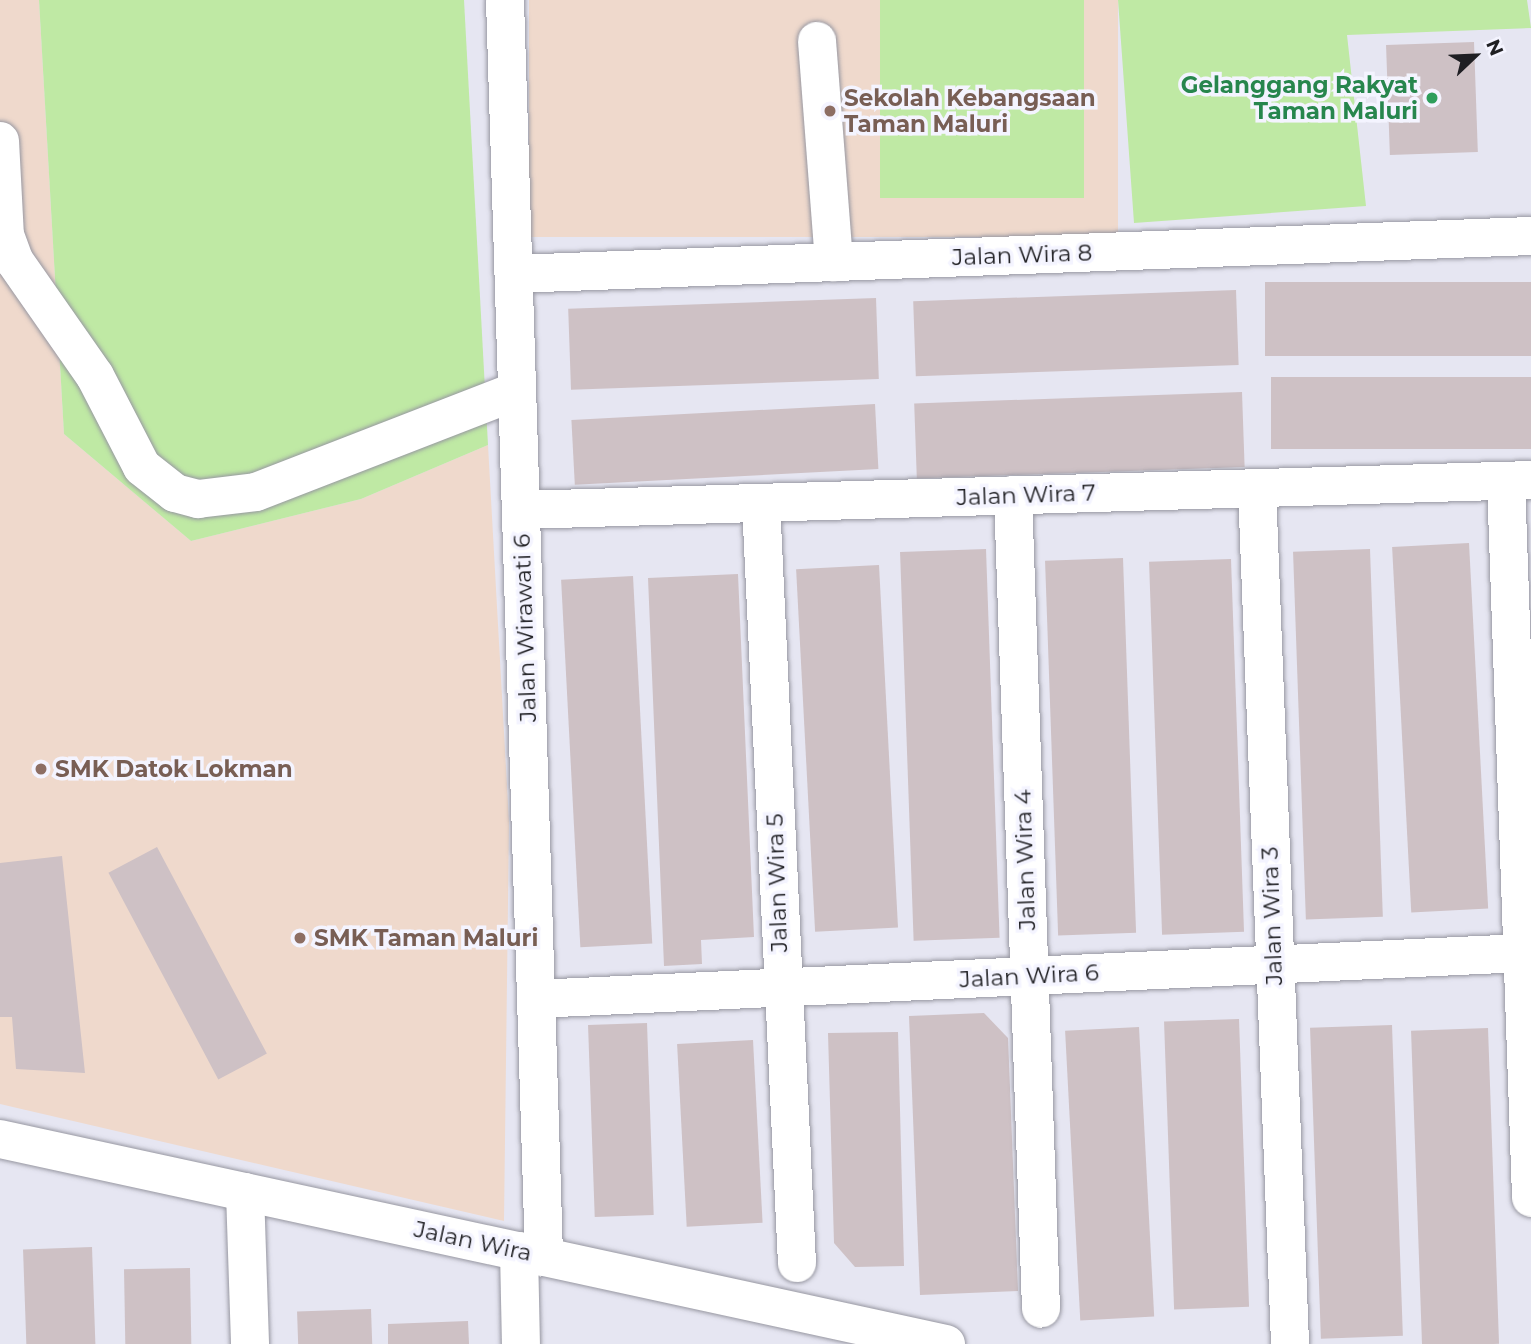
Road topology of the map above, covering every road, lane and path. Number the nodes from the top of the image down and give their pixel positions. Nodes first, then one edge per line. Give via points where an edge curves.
1 (505, 0) edge
2 (817, 41) dead end
3 (0, 141) edge
4 (1531, 236) edge
5 (834, 262) junction
6 (513, 274) junction
7 (517, 391) junction
8 (1519, 480) edge
9 (1257, 488) junction
10 (1013, 495) junction
11 (761, 503) junction
12 (521, 510) junction
13 (1522, 953) junction
14 (1274, 964) junction
15 (1029, 976) junction
16 (782, 987) junction
17 (536, 999) junction
18 (0, 1139) edge
19 (245, 1192) junction
20 (1531, 1198) edge
21 (532, 1254) junction
22 (797, 1263) dead end
23 (1041, 1310) dead end
24 (933, 1343) edge
25 (250, 1344) edge
26 (521, 1344) edge
27 (1290, 1344) edge

1 - 6 street, Jalan Wirawati 6
2 - 5 street
3 - 7 street via 5,235 14,260 94,376 142,467 175,493 198,499 256,492
4 - 5 street, Jalan Wira 8
5 - 6 street, Jalan Wira 8
6 - 7 street, Jalan Wirawati 6
7 - 12 street, Jalan Wirawati 6
8 - 9 street, Jalan Wira 7
8 - 13 street
9 - 10 street, Jalan Wira 7
9 - 14 street, Jalan Wira 3
10 - 11 street, Jalan Wira 7
10 - 15 street, Jalan Wira 4
11 - 12 street, Jalan Wira 7
11 - 16 street, Jalan Wira 5
12 - 17 street, Jalan Wirawati 6
13 - 14 street, Jalan Wira 6
13 - 20 street
14 - 15 street, Jalan Wira 6
14 - 27 street, Jalan Wira 3
15 - 16 street, Jalan Wira 6
15 - 23 street, Jalan Wira 4
16 - 17 street, Jalan Wira 6
16 - 22 street, Jalan Wira 5
17 - 21 street, Jalan Wirawati 6
18 - 19 street, Jalan Wira
19 - 21 street, Jalan Wira
19 - 25 street
21 - 24 street, Jalan Wira
21 - 26 street, Jalan Wirawati 6

